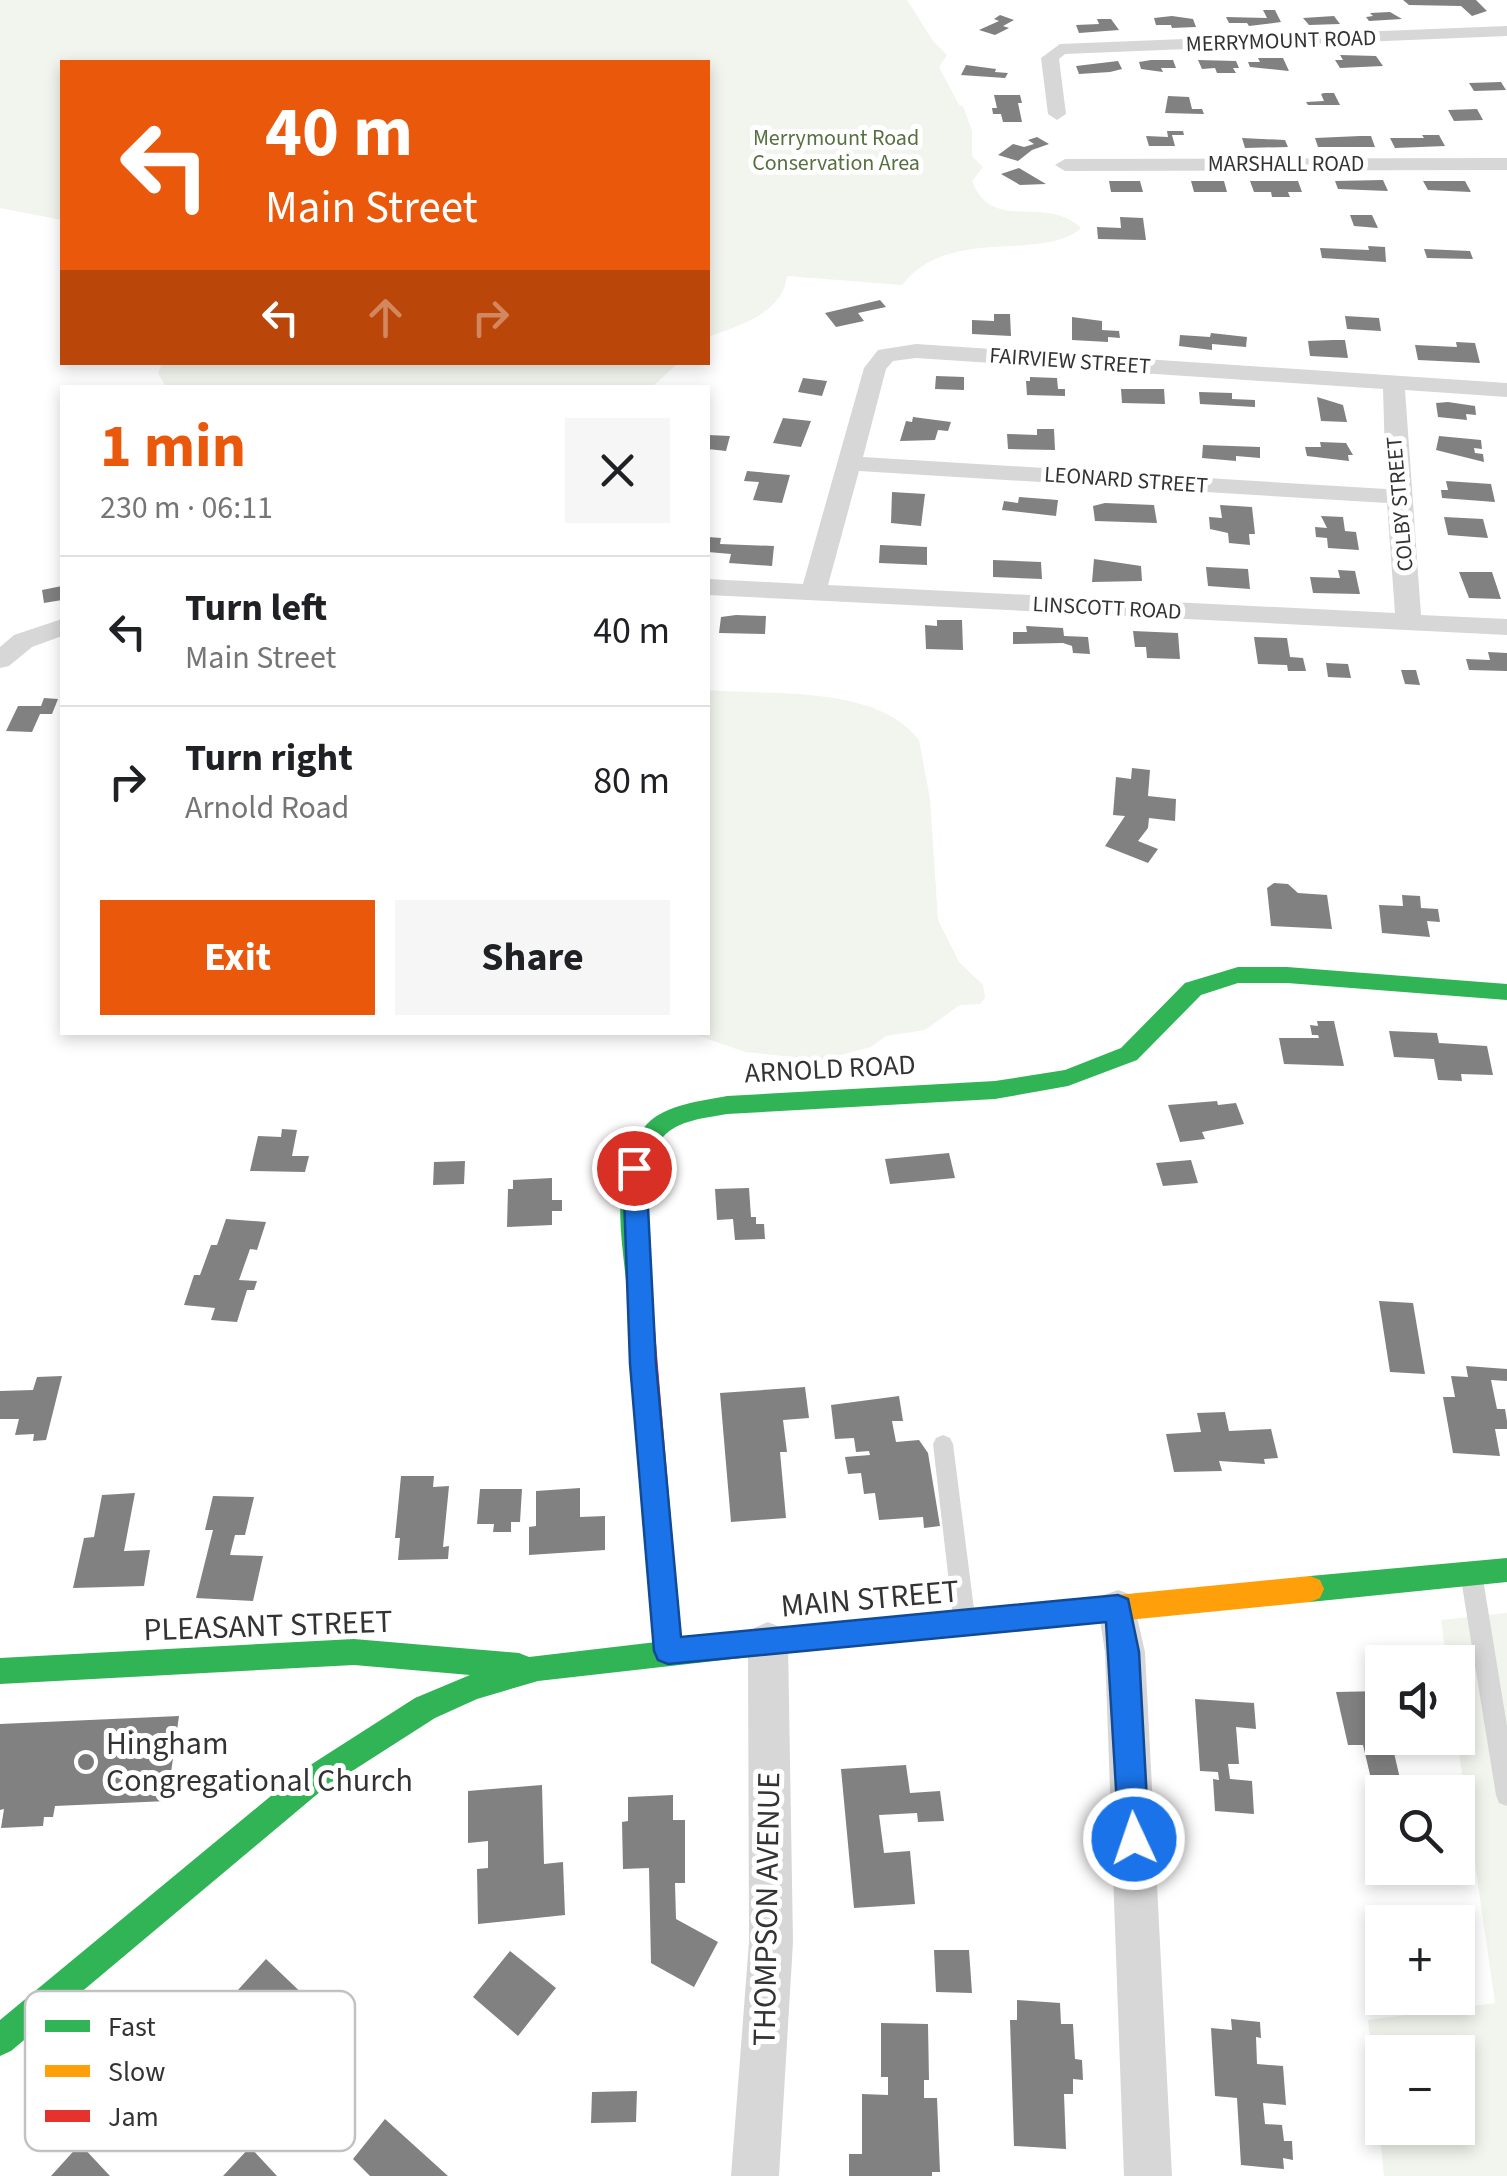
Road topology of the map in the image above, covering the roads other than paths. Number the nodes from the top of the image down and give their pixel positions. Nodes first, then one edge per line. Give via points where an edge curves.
1 (1507, 32) edge
2 (1057, 114) dead end
3 (1507, 164) edge
4 (1065, 165) dead end
5 (1394, 385) junction
6 (1507, 390) edge
7 (850, 463) junction
8 (1401, 497) junction
9 (710, 587) edge
10 (813, 594) junction
11 (1408, 622) junction
12 (1507, 627) edge
13 (60, 629) edge
14 (0, 660) edge
15 (1507, 992) edge
16 (943, 1444) dead end
17 (1507, 1570) edge
18 (1470, 1574) junction
19 (1118, 1608) junction
20 (965, 1622) junction
21 (768, 1641) junction
22 (668, 1651) junction
23 (538, 1668) junction
24 (0, 1671) edge
25 (1507, 1796) edge
26 (59, 1991) edge
27 (25, 2019) edge
28 (0, 2040) edge
29 (755, 2176) edge
30 (1148, 2176) edge

1 - 2 street, MERRYMOUNT ROAD via 1055,50 1050,61
3 - 4 street, MARSHALL ROAD
5 - 6 street, FAIRVIEW STREET
5 - 7 street, FAIRVIEW STREET via 900,351 875,368
5 - 8 street, COLBY STREET
7 - 8 street, LEONARD STREET
7 - 10 street, FAIRVIEW STREET
8 - 11 street, COLBY STREET
9 - 10 street, LINSCOTT ROAD
10 - 11 street, LINSCOTT ROAD
11 - 12 street, LINSCOTT ROAD
13 - 14 street via 23,641
15 - 22 street, ARNOLD ROAD via 1238,975 1193,989 1129,1054 1068,1078 995,1090 726,1105 684,1113 650,1134 634,1168 633,1198
16 - 20 lane
17 - 18 street, MAIN STREET
18 - 19 street, MAIN STREET
18 - 25 lane
19 - 20 street, MAIN STREET
19 - 30 street
20 - 21 street, MAIN STREET
21 - 22 street, MAIN STREET
21 - 29 street, THOMPSON AVENUE via 772,1942
22 - 23 street, MAIN STREET
23 - 24 street, PLEASANT STREET via 354,1652
23 - 26 street, MAIN STREET via 425,1708 311,1780
27 - 28 street, MAIN STREET

